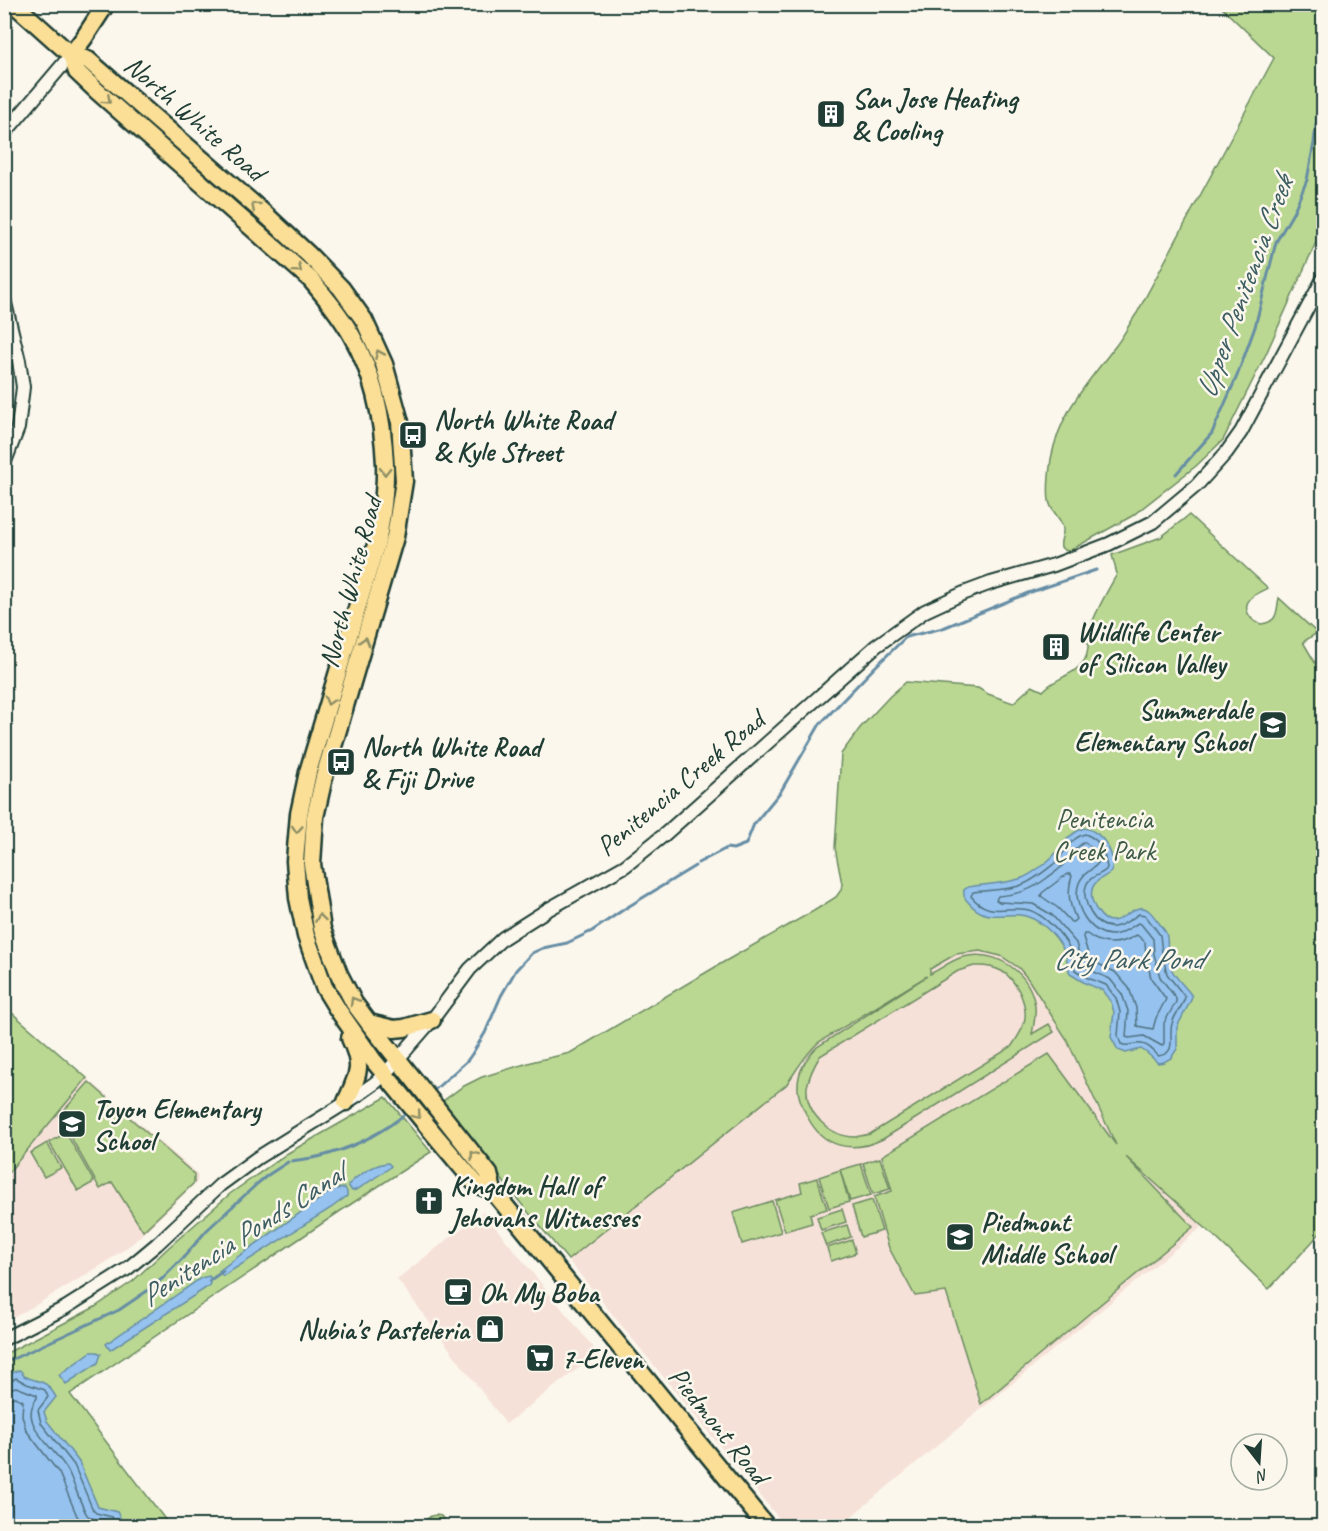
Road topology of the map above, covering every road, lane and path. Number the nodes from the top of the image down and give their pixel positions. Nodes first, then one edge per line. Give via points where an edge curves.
1 (14, 4) edge
2 (105, 4) edge
3 (71, 55) junction
4 (4, 134) edge
5 (1323, 277) edge
6 (4, 300) edge
7 (4, 464) edge
8 (432, 1020) junction
9 (346, 1023) junction
10 (369, 1023) junction
11 (398, 1060) junction
12 (385, 1074) junction
13 (417, 1083) joint
14 (401, 1096) joint
15 (346, 1102) junction
16 (493, 1191) junction
17 (4, 1339) edge
18 (766, 1527) edge

1 - 3 main road, North White Road
2 - 3 main road
3 - 4 street
3 -> 9 main road, North White Road via 77,72 97,91 311,280 352,336 373,385 385,465 378,538 308,772 297,820 295,861 306,936 324,987
10 -> 3 main road, North White Road via 339,974 322,929 312,864 315,817 322,787 395,537 404,481 400,422 384,364 364,320 342,288 309,255 88,60
5 - 8 street, Penitencia Creek Road via 1231,446 1171,508 1153,522 1109,544 991,583 925,611 876,646 664,836 625,866 503,938 470,969
6 - 7 street via 23,387 18,428
8 - 10 main road via 394,1029
8 - 11 street, Penitencia Creek Road
9 - 12 main road, North White Road
9 - 15 main road via 359,1067
10 - 11 main road, North White Road
11 - 12 street, Penitencia Creek Road
11 - 13 main road, North White Road
12 - 14 main road, North White Road
12 - 15 street, Penitencia Creek Road
16 -> 13 main road, Piedmont Road via 489,1174
14 -> 16 main road, Piedmont Road via 476,1184
15 - 17 street, Penitencia Creek Road via 220,1185 127,1269
16 - 18 main road, Piedmont Road

